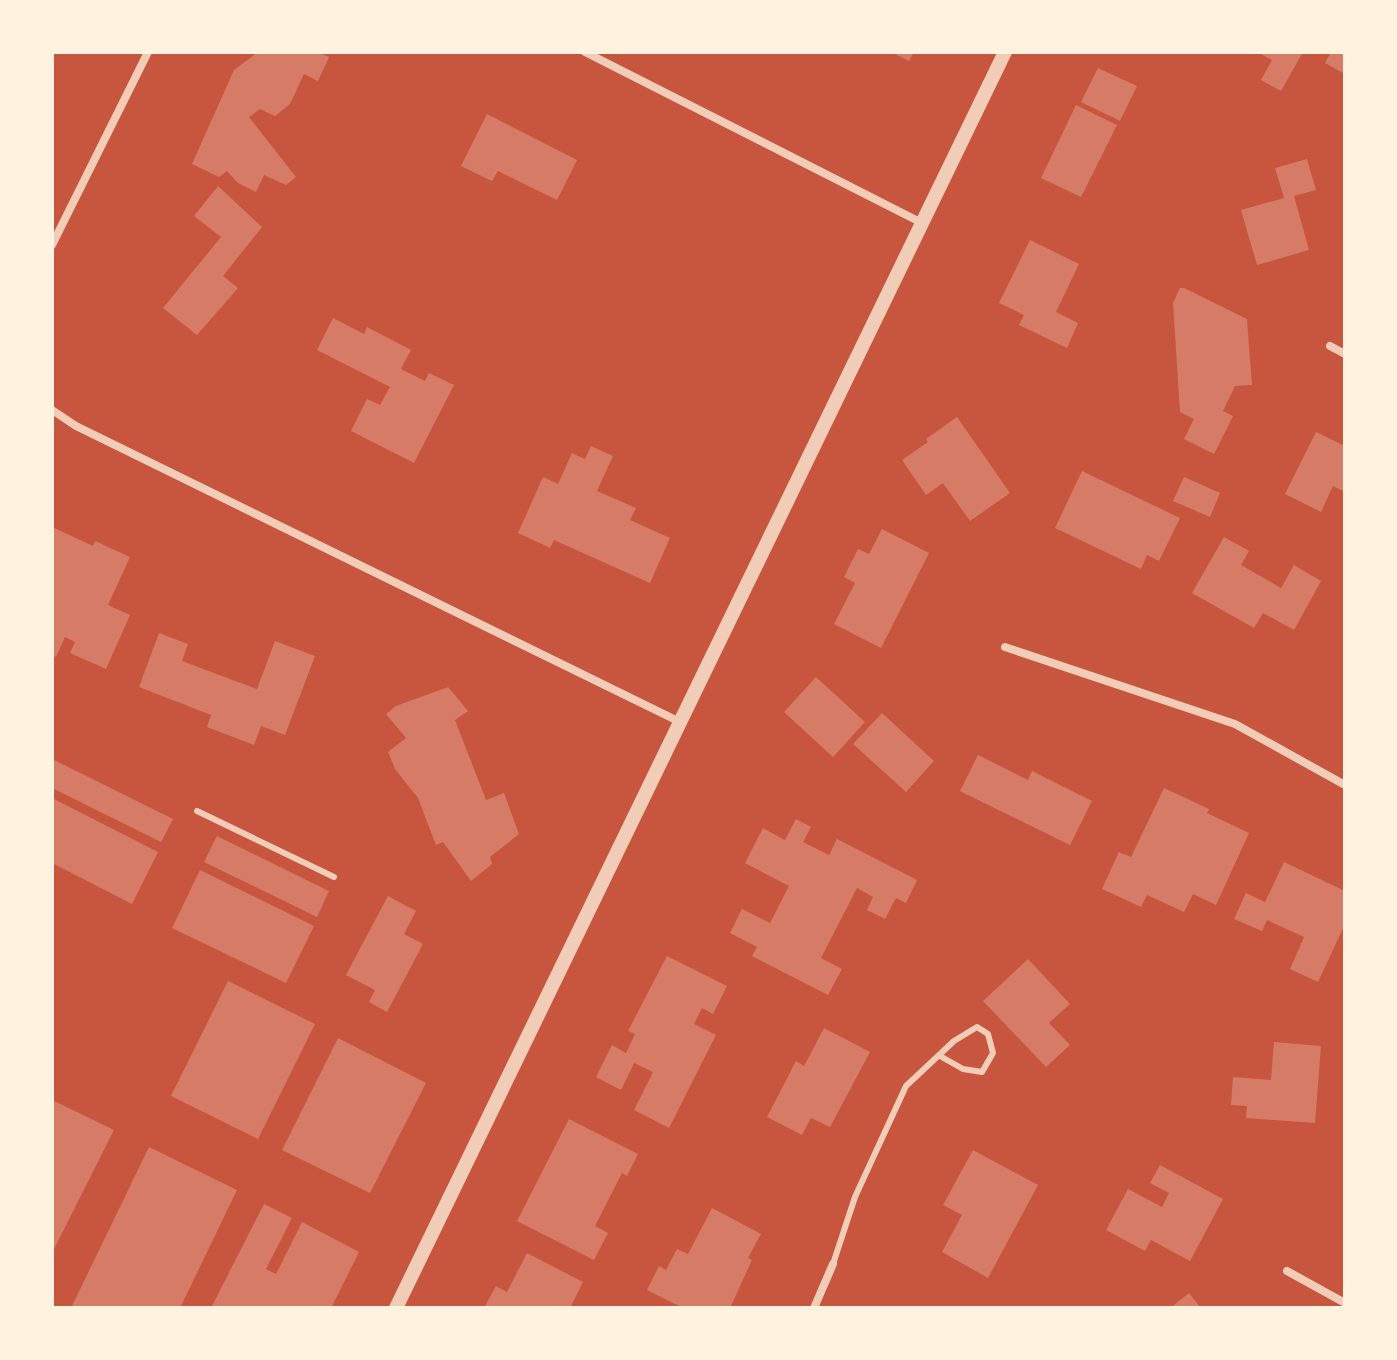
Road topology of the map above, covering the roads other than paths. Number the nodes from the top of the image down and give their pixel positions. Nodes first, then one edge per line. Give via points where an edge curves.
1 (148, 52) edge
2 (585, 52) edge
3 (1005, 52) edge
4 (922, 223) junction
5 (52, 245) edge
6 (1330, 346) dead end
7 (1345, 354) edge
8 (52, 410) edge
9 (1005, 647) dead end
10 (680, 722) junction
11 (1345, 785) edge
12 (197, 811) dead end
13 (334, 877) dead end
14 (940, 1056) junction
15 (833, 1264) joint
16 (1287, 1271) dead end
17 (1345, 1303) edge
18 (396, 1308) edge
19 (814, 1308) edge

1 - 5 street
2 - 4 street
3 - 4 street
4 - 10 street
6 - 7 street
8 - 10 street
9 - 11 street via 1235,724
10 - 18 street
12 - 13 lane
14 - 14 lane via 977,1027 988,1034 993,1053 982,1072
14 - 15 lane via 906,1086 855,1197
15 - 19 street
16 - 17 street

